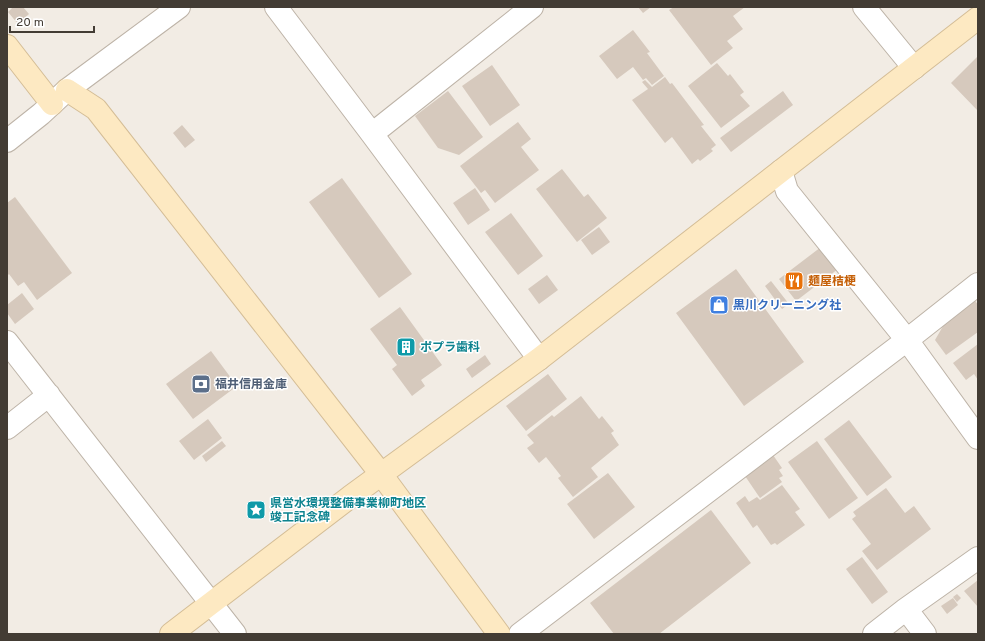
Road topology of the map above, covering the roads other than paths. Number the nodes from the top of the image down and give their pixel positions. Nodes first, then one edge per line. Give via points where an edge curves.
1 (179, 7) edge
2 (276, 7) edge
3 (532, 7) edge
4 (864, 7) edge
5 (978, 18) edge
6 (7, 46) edge
7 (914, 68) junction
8 (60, 97) junction
9 (372, 134) junction
10 (7, 141) edge
11 (781, 172) junction
12 (978, 284) edge
13 (907, 340) junction
14 (7, 342) edge
15 (539, 359) junction
16 (49, 396) junction
17 (7, 428) edge
18 (978, 438) edge
19 (381, 474) junction
20 (978, 558) edge
21 (211, 604) junction
22 (906, 609) junction
23 (171, 634) edge
24 (234, 634) edge
25 (499, 634) edge
26 (520, 634) edge
27 (874, 634) edge
28 (926, 634) edge

1 - 8 street
2 - 9 street
3 - 9 street
4 - 7 street
5 - 7 street
6 - 8 street
7 - 11 street
8 - 10 street
8 - 19 street via 96,109
9 - 15 street
11 - 13 street via 787,191
11 - 15 street
12 - 13 street
13 - 18 street
13 - 26 street
14 - 16 street
15 - 19 street
16 - 17 street
16 - 21 street
19 - 21 street
19 - 25 street
20 - 22 street
21 - 23 street
21 - 24 street
22 - 27 street
22 - 28 street

